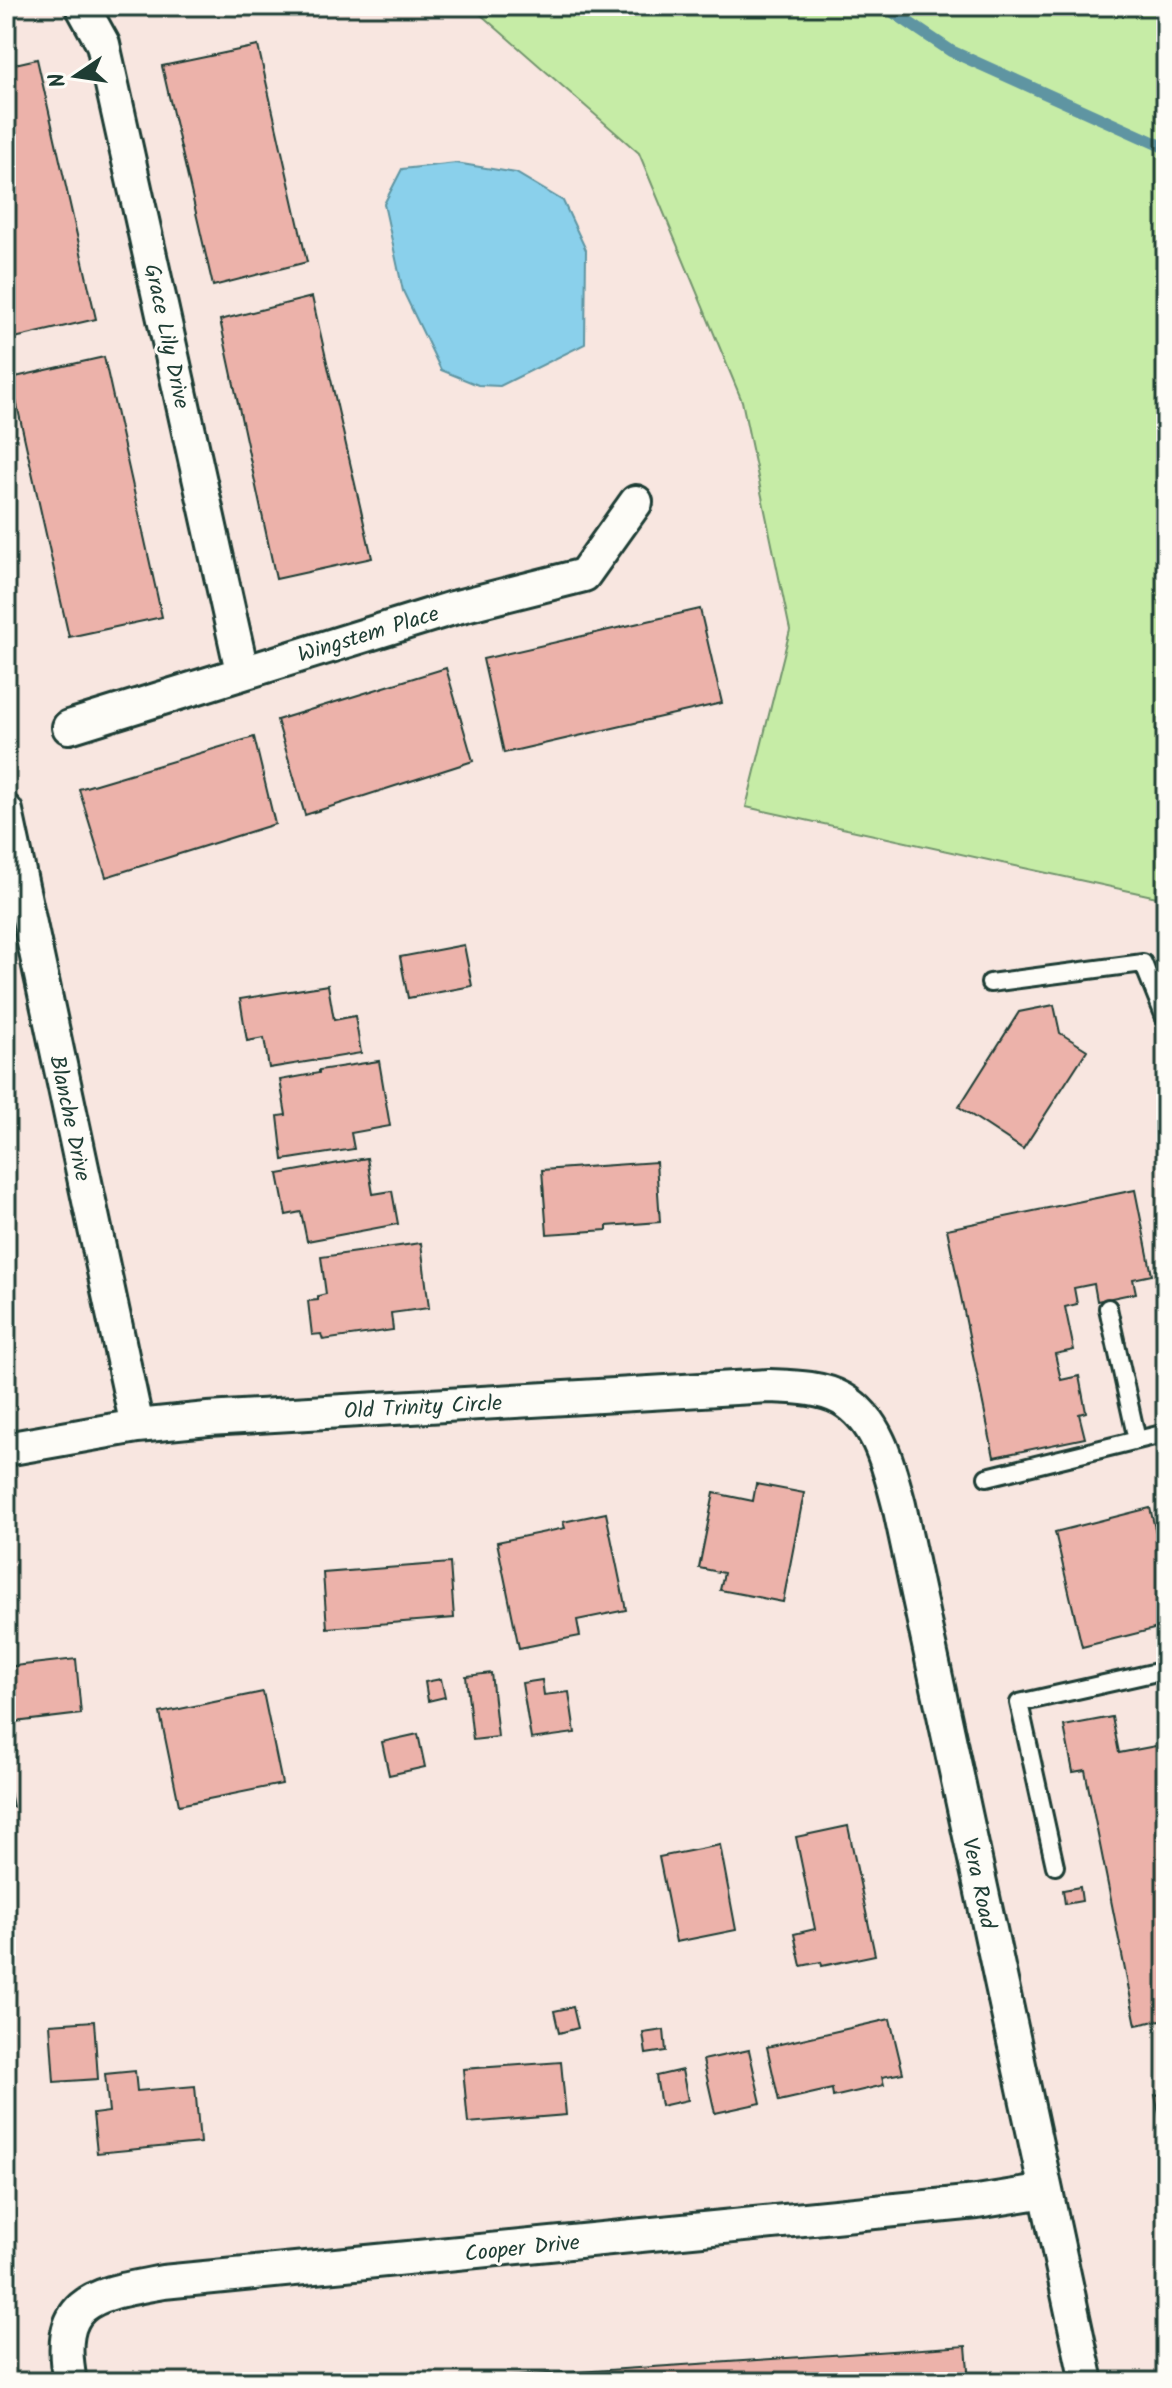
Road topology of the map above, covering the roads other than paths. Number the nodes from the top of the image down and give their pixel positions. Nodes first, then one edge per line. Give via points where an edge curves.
1 (82, 6) edge
2 (636, 502) dead end
3 (242, 671) junction
4 (69, 727) dead end
5 (6, 811) edge
6 (990, 983) dead end
7 (1166, 1020) edge
8 (1108, 1308) dead end
9 (841, 1399) joint
10 (137, 1426) junction
11 (1166, 1433) edge
12 (1137, 1440) junction
13 (6, 1449) edge
14 (987, 1477) dead end
15 (1166, 1670) edge
16 (1055, 1866) dead end
17 (1046, 2191) junction
18 (70, 2382) edge
19 (1087, 2382) edge

1 - 3 street, Grace Lily Drive via 103,44
2 - 3 street, Wingstem Place via 584,575
3 - 4 street, Wingstem Place
5 - 10 street, Blanche Drive
6 - 7 lane via 1143,963
8 - 12 lane
9 - 10 street, Old Trinity Circle via 805,1388 769,1386
9 - 17 street, Vera Road via 868,1423 887,1459 899,1505
10 - 13 street, Old Trinity Circle
11 - 12 lane
12 - 14 lane
15 - 16 lane via 1019,1703
17 - 18 street, Cooper Drive via 163,2282 104,2293 79,2308 67,2331
17 - 19 street, Vera Road

